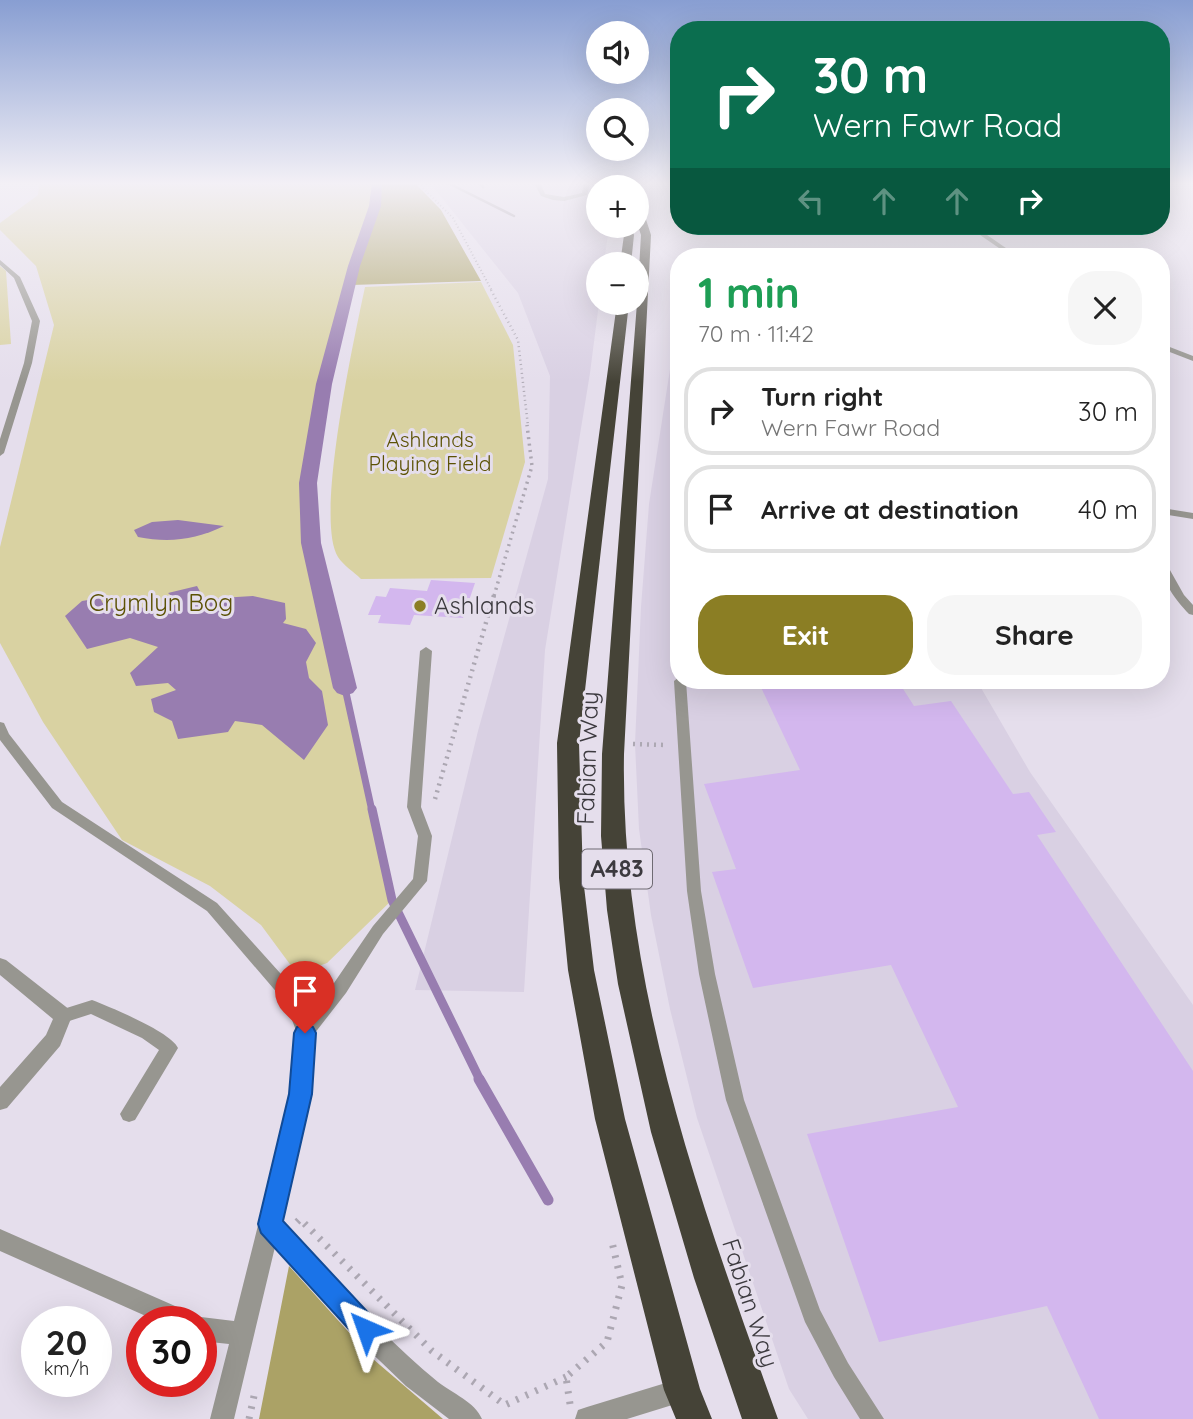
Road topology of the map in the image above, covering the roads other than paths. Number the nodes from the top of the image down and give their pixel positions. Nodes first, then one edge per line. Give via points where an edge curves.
1 (0, 262) edge
2 (631, 315) edge
3 (632, 315) edge
4 (1170, 349) edge
5 (1193, 359) edge
6 (0, 453) edge
7 (1170, 512) edge
8 (1193, 516) edge
9 (1170, 580) edge
10 (1193, 612) edge
11 (426, 651) dead end
12 (681, 689) edge
13 (0, 726) edge
14 (425, 836) joint
15 (409, 896) joint
16 (0, 965) edge
17 (63, 1016) junction
18 (305, 1033) junction
19 (0, 1101) edge
20 (129, 1114) dead end
21 (270, 1224) junction
22 (0, 1240) edge
23 (149, 1306) edge
24 (217, 1331) edge
25 (243, 1334) junction
26 (682, 1391) junction
27 (222, 1419) edge
28 (470, 1419) edge
29 (587, 1419) edge
30 (694, 1419) edge
31 (760, 1419) edge
32 (873, 1419) edge

1 - 6 lane via 17,277 36,321
2 - 26 highway, Fabian Way / A483 via 568,743 571,878 581,970 610,1119
3 - 31 highway, Fabian Way / A483 via 613,835 627,954 657,1097 711,1281
4 - 5 lane
7 - 8 lane
9 - 10 lane
11 - 14 lane via 414,807
12 - 32 lane via 694,891 707,974 736,1100 812,1315
13 - 18 lane via 57,805 212,907 292,998
14 - 15 lane via 420,881
15 - 18 lane via 378,930
16 - 17 street
17 - 19 street via 53,1040
17 - 20 lane via 92,1007 170,1048
18 - 21 street via 300,1094
21 - 25 street
21 - 28 street via 382,1347 445,1404
22 - 23 street
24 - 25 street
25 - 27 street
26 - 29 street
26 - 30 highway, Fabian Way / A483

